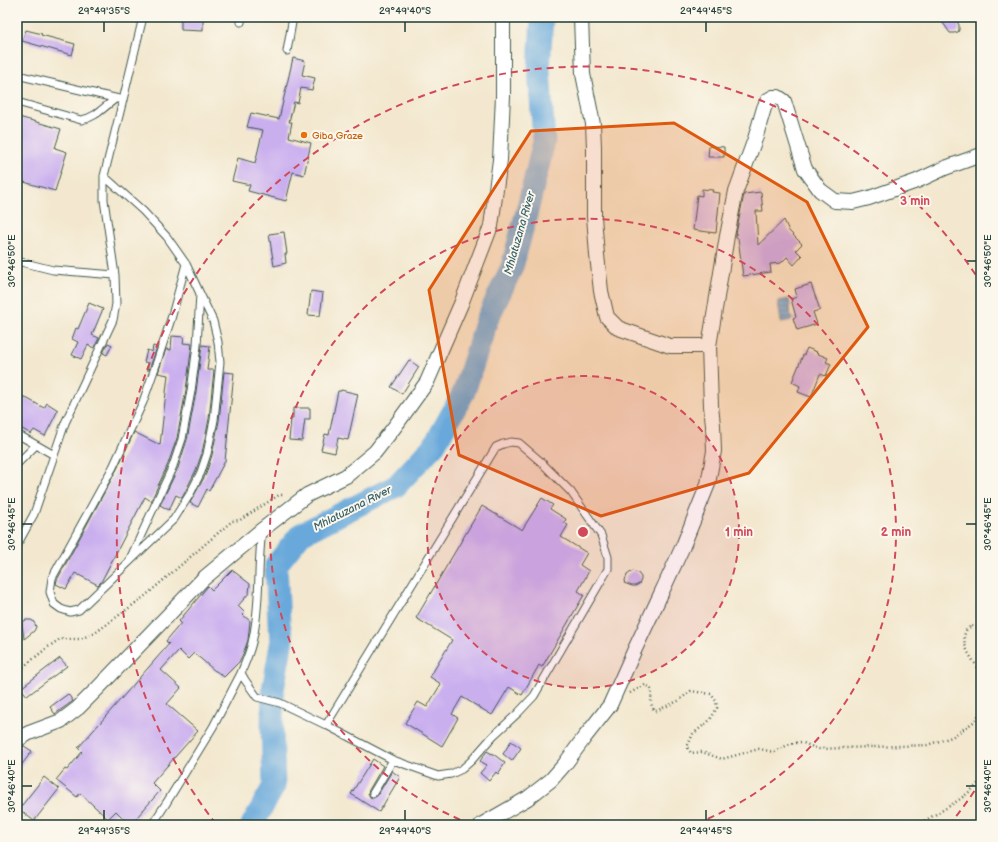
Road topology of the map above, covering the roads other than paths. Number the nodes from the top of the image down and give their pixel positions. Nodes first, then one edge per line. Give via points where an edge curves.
1 (143, 17) edge
2 (292, 17) edge
3 (503, 17) edge
4 (581, 17) edge
5 (287, 51) dead end
6 (17, 76) edge
7 (115, 99) junction
8 (123, 100) junction
9 (17, 102) edge
10 (981, 155) edge
11 (104, 176) junction
12 (17, 261) edge
13 (186, 264) junction
14 (115, 275) junction
15 (200, 294) junction
16 (709, 346) junction
17 (17, 434) edge
18 (36, 445) junction
19 (54, 455) junction
20 (17, 464) edge
21 (262, 529) junction
22 (17, 545) edge
23 (128, 563) junction
24 (241, 673) junction
25 (326, 725) junction
26 (17, 740) edge
27 (393, 760) junction
28 (373, 793) dead end
29 (152, 825) edge
30 (481, 825) edge

1 - 8 lane
2 - 5 lane
3 - 21 street via 500,160 491,226 427,382 374,452 346,476 307,494
4 - 16 street via 583,74 593,124 597,255 607,317 618,328 670,346
6 - 7 lane
7 - 8 lane
7 - 9 lane via 92,117 81,120
8 - 11 lane
10 - 16 street via 869,198 853,202 835,201 820,190 805,169 784,101 772,97 764,108 736,191
11 - 13 lane via 143,211 167,237
11 - 14 lane via 104,200
12 - 14 lane via 53,270
13 - 15 lane
13 - 23 lane via 171,319 143,402 113,467 52,578 50,592 54,604 70,612 79,610
14 - 19 lane via 116,304 113,320 65,423
15 - 23 lane via 197,346 182,439 173,466
15 - 23 lane via 213,321 220,362 214,420 207,454 190,494 174,519
16 - 30 street via 714,450 708,484 683,546 610,705 551,780 528,798
17 - 18 lane
18 - 19 lane
18 - 20 lane
19 - 22 lane via 34,514
21 - 24 lane via 256,618 252,644
21 - 26 street via 202,579 78,708 61,721
24 - 25 lane via 257,697 280,703
24 - 29 lane via 213,727
25 - 27 lane
25 - 27 lane via 496,447 511,442 519,443 571,492 601,535 608,557 608,569 534,696 462,769 438,776
27 - 28 lane

